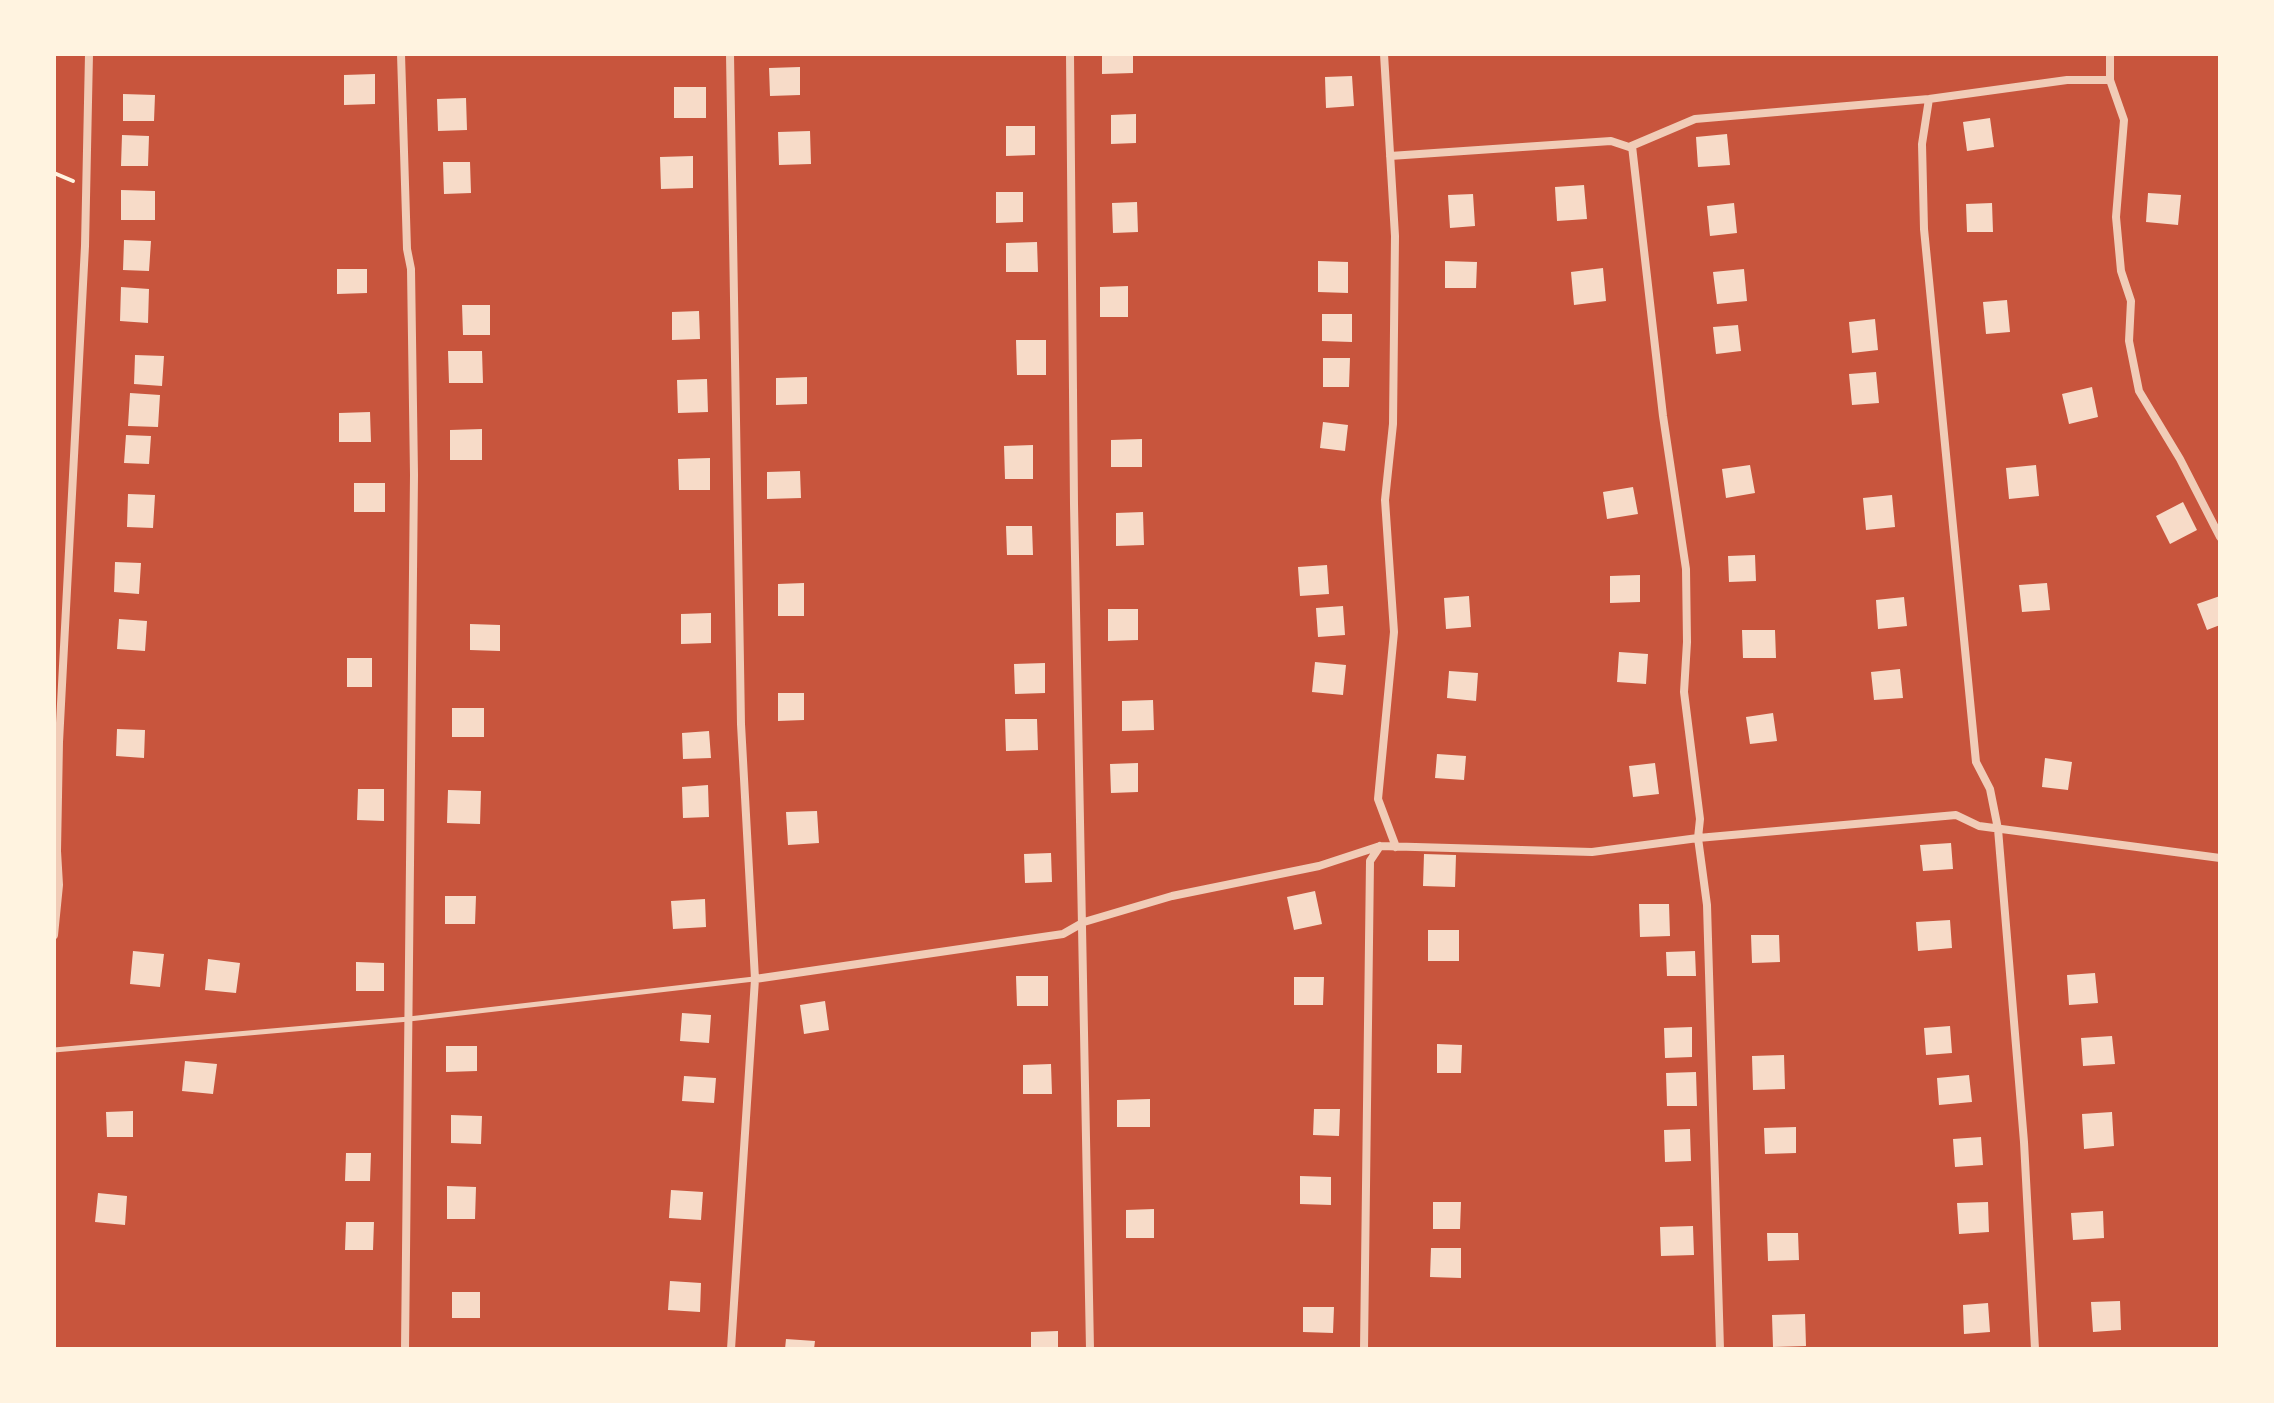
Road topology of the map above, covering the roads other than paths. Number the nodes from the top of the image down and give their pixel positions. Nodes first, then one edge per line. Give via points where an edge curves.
1 (89, 54) edge
2 (401, 54) edge
3 (730, 54) edge
4 (1070, 54) edge
5 (1384, 54) edge
6 (2110, 54) edge
7 (2110, 80) junction
8 (1929, 99) junction
9 (1632, 146) junction
10 (1390, 156) junction
11 (2220, 537) edge
12 (1998, 829) junction
13 (1698, 838) junction
14 (1380, 846) junction
15 (1396, 847) junction
16 (2220, 858) edge
17 (1084, 922) junction
18 (54, 935) edge
19 (755, 979) junction
20 (409, 1019) junction
21 (54, 1050) edge
22 (405, 1349) edge
23 (731, 1349) edge
24 (1090, 1349) edge
25 (1364, 1349) edge
26 (1720, 1349) edge
27 (2035, 1349) edge

1 - 18 street
2 - 20 street via 414,475
3 - 19 street via 741,724
4 - 17 street
5 - 10 street
6 - 7 street
7 - 8 street via 2067,80
7 - 11 street via 2124,120 2116,217 2139,391
8 - 9 street via 1695,119
8 - 12 street via 1922,144 1924,229 1976,762 1990,789
9 - 10 street via 1611,141
9 - 13 street via 1686,569 1684,692
10 - 15 street via 1395,236 1393,424 1385,500 1394,632 1378,799
12 - 13 street via 1956,815
12 - 16 street
12 - 27 street
13 - 15 street via 1592,852
13 - 26 street via 1707,905
14 - 15 street
14 - 17 street via 1319,866 1172,896
14 - 25 street via 1370,861
17 - 19 street via 1063,934
17 - 24 street
19 - 20 lane
19 - 23 street
20 - 21 lane
20 - 22 street

